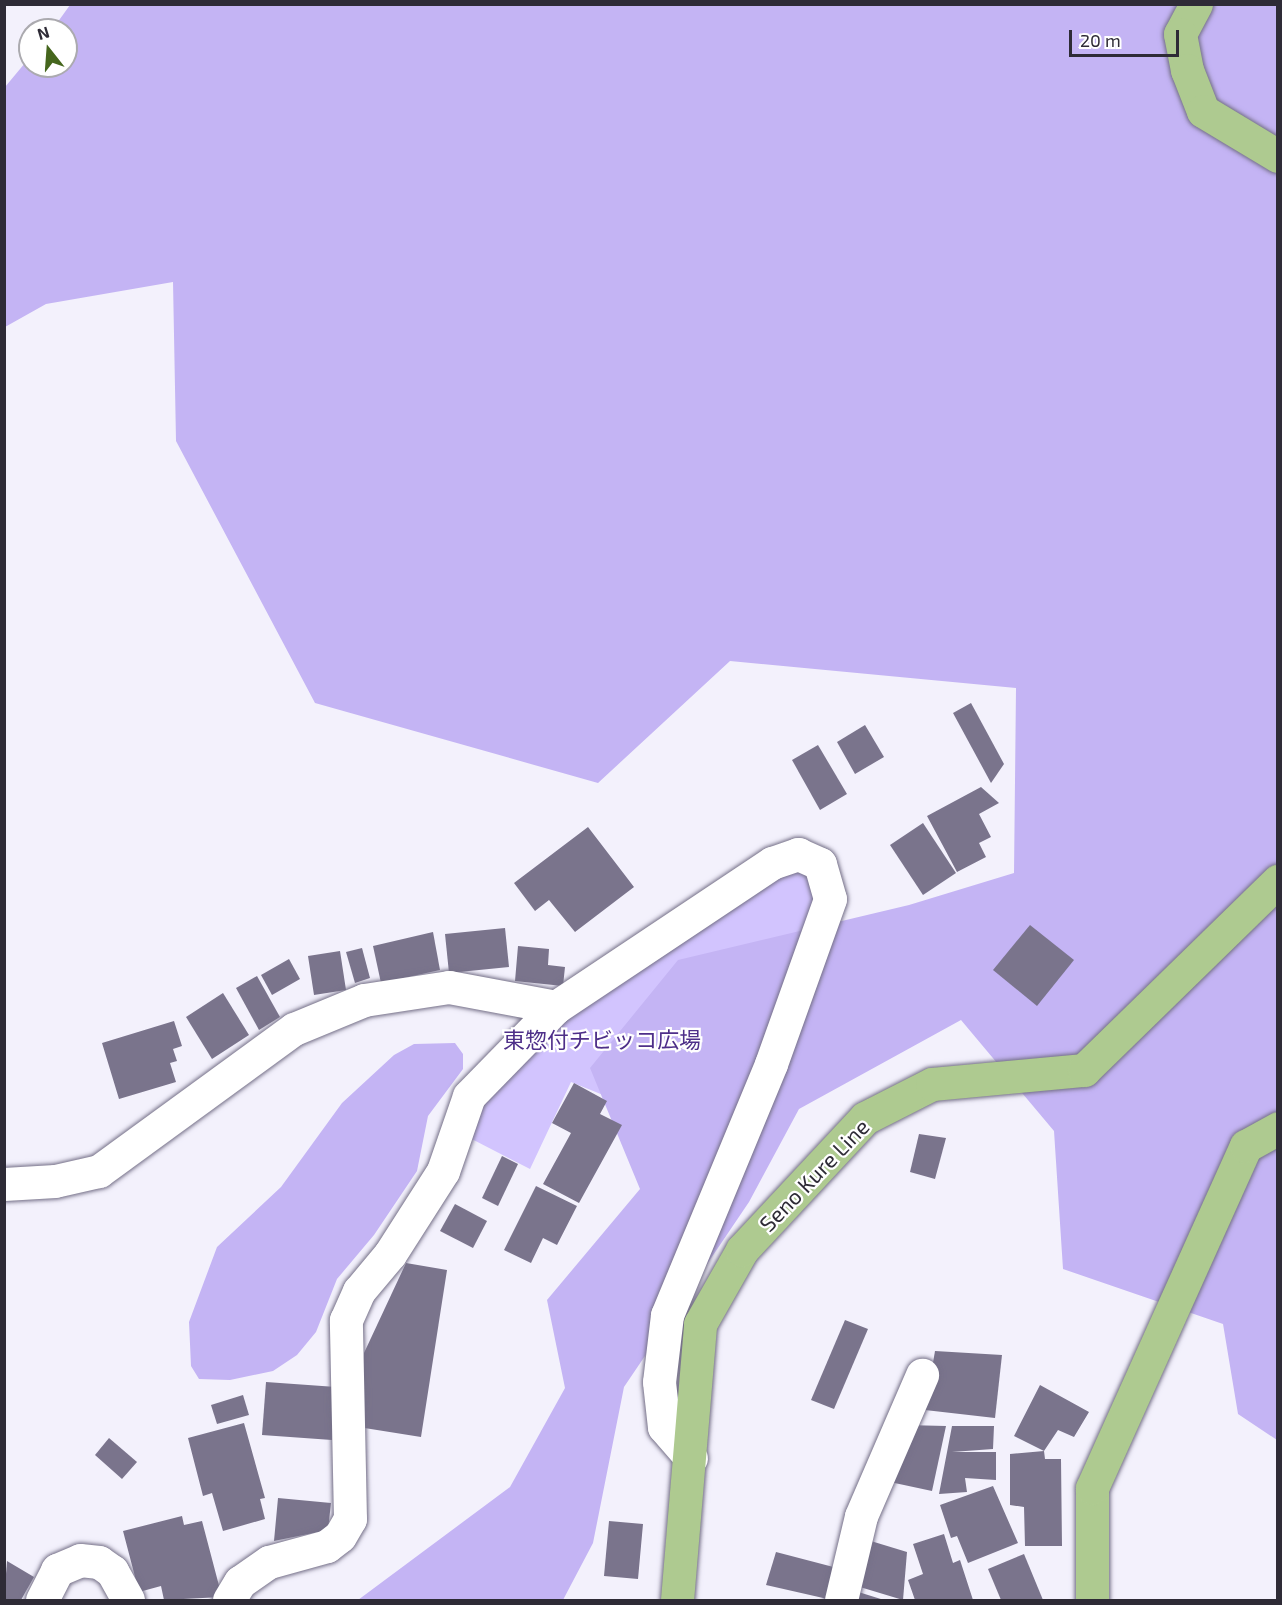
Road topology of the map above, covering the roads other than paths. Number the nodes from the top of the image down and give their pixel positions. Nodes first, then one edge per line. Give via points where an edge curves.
1 (1196, 4) edge
2 (1278, 156) edge
3 (1278, 881) edge
4 (556, 1007) junction
5 (1278, 1128) edge
6 (4, 1184) edge
7 (922, 1375) dead end
8 (691, 1458) junction
9 (42, 1600) edge
10 (128, 1600) edge
11 (229, 1600) edge
12 (677, 1600) edge
13 (841, 1600) edge
14 (1092, 1600) edge

1 - 2 main road via 1180,34 1187,70 1203,111
3 - 8 main road, Seno Kure Line via 1084,1070 932,1084 865,1118 742,1250 700,1324
4 - 6 street via 449,987 364,1000 294,1029 99,1171 55,1181
4 - 8 street via 772,863 798,854 820,864 830,899 771,1064 667,1315 659,1382 664,1427
4 - 11 street via 469,1096 443,1171 390,1254 359,1291 346,1320 350,1519 327,1546 269,1562 240,1582
5 - 14 main road via 1246,1146 1092,1488
7 - 13 street via 861,1516
8 - 12 main road, Seno Kure Line
9 - 10 street via 57,1570 80,1560 99,1562 112,1572

